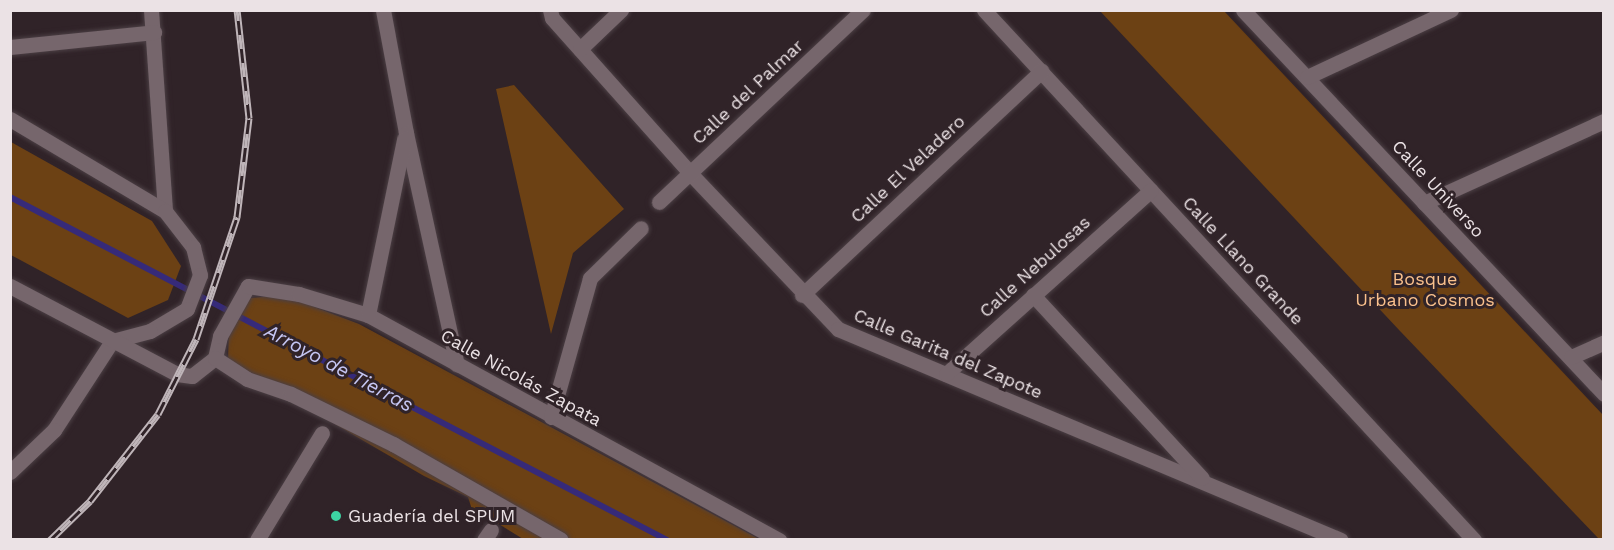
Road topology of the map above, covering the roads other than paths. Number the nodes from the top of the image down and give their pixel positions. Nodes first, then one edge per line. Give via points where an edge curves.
1 (151, 10) edge
2 (383, 10) edge
3 (550, 10) edge
4 (621, 10) edge
5 (863, 10) edge
6 (984, 10) edge
7 (1243, 10) edge
8 (1451, 11) edge
9 (154, 33) junction
10 (10, 48) edge
11 (580, 49) junction
12 (1041, 71) junction
13 (1307, 77) junction
14 (10, 119) edge
15 (1604, 121) edge
16 (406, 133) junction
17 (690, 173) junction
18 (1151, 190) junction
19 (659, 202) dead end
20 (1424, 203) junction
21 (165, 211) junction
22 (641, 228) dead end
23 (10, 286) edge
24 (802, 295) junction
25 (1033, 295) junction
26 (368, 315) junction
27 (112, 341) junction
28 (1604, 342) edge
29 (1571, 357) junction
30 (214, 358) junction
31 (457, 364) junction
32 (946, 374) junction
33 (1604, 394) edge
34 (551, 417) junction
35 (322, 433) dead end
36 (14, 465) edge
37 (1205, 481) junction
38 (257, 540) edge
39 (561, 540) edge
40 (779, 540) edge
41 (1341, 540) edge
42 (1474, 540) edge

1 - 9 street
2 - 16 street
3 - 11 street, Calle Garita del Zapote via 552,18
4 - 11 street
5 - 17 street, Calle del Palmar
6 - 12 street, Calle Llano Grande
7 - 13 street, Calle Universo
8 - 13 street
9 - 10 street
9 - 21 street
11 - 17 street, Calle Garita del Zapote
12 - 18 street, Calle Llano Grande
12 - 24 street, Calle El Veladero
13 - 20 street, Calle Universo
14 - 21 street
15 - 20 street
16 - 26 street
16 - 31 street
17 - 19 street, Calle del Palmar
17 - 24 street, Calle Garita del Zapote
18 - 25 street, Calle Nebulosas
18 - 42 street, Calle Llano Grande
20 - 29 street, Calle Universo
21 - 27 street via 193,247 200,275 187,309 150,331
22 - 34 street via 590,278
23 - 27 street
24 - 32 street, Calle Garita del Zapote via 838,329
25 - 32 street, Calle Nebulosas
25 - 37 street
26 - 30 street, Calle Nicolás Zapata via 298,294 248,286 220,336
26 - 31 street, Calle Nicolás Zapata
27 - 30 street via 177,374 192,376
27 - 36 street via 54,430
28 - 29 street
29 - 33 street, Calle Universo
30 - 39 street via 247,379 291,394 393,444
31 - 34 street, Calle Nicolás Zapata
32 - 37 street, Calle Garita del Zapote
34 - 40 street, Calle Nicolás Zapata
35 - 38 street
37 - 41 street, Calle Garita del Zapote

